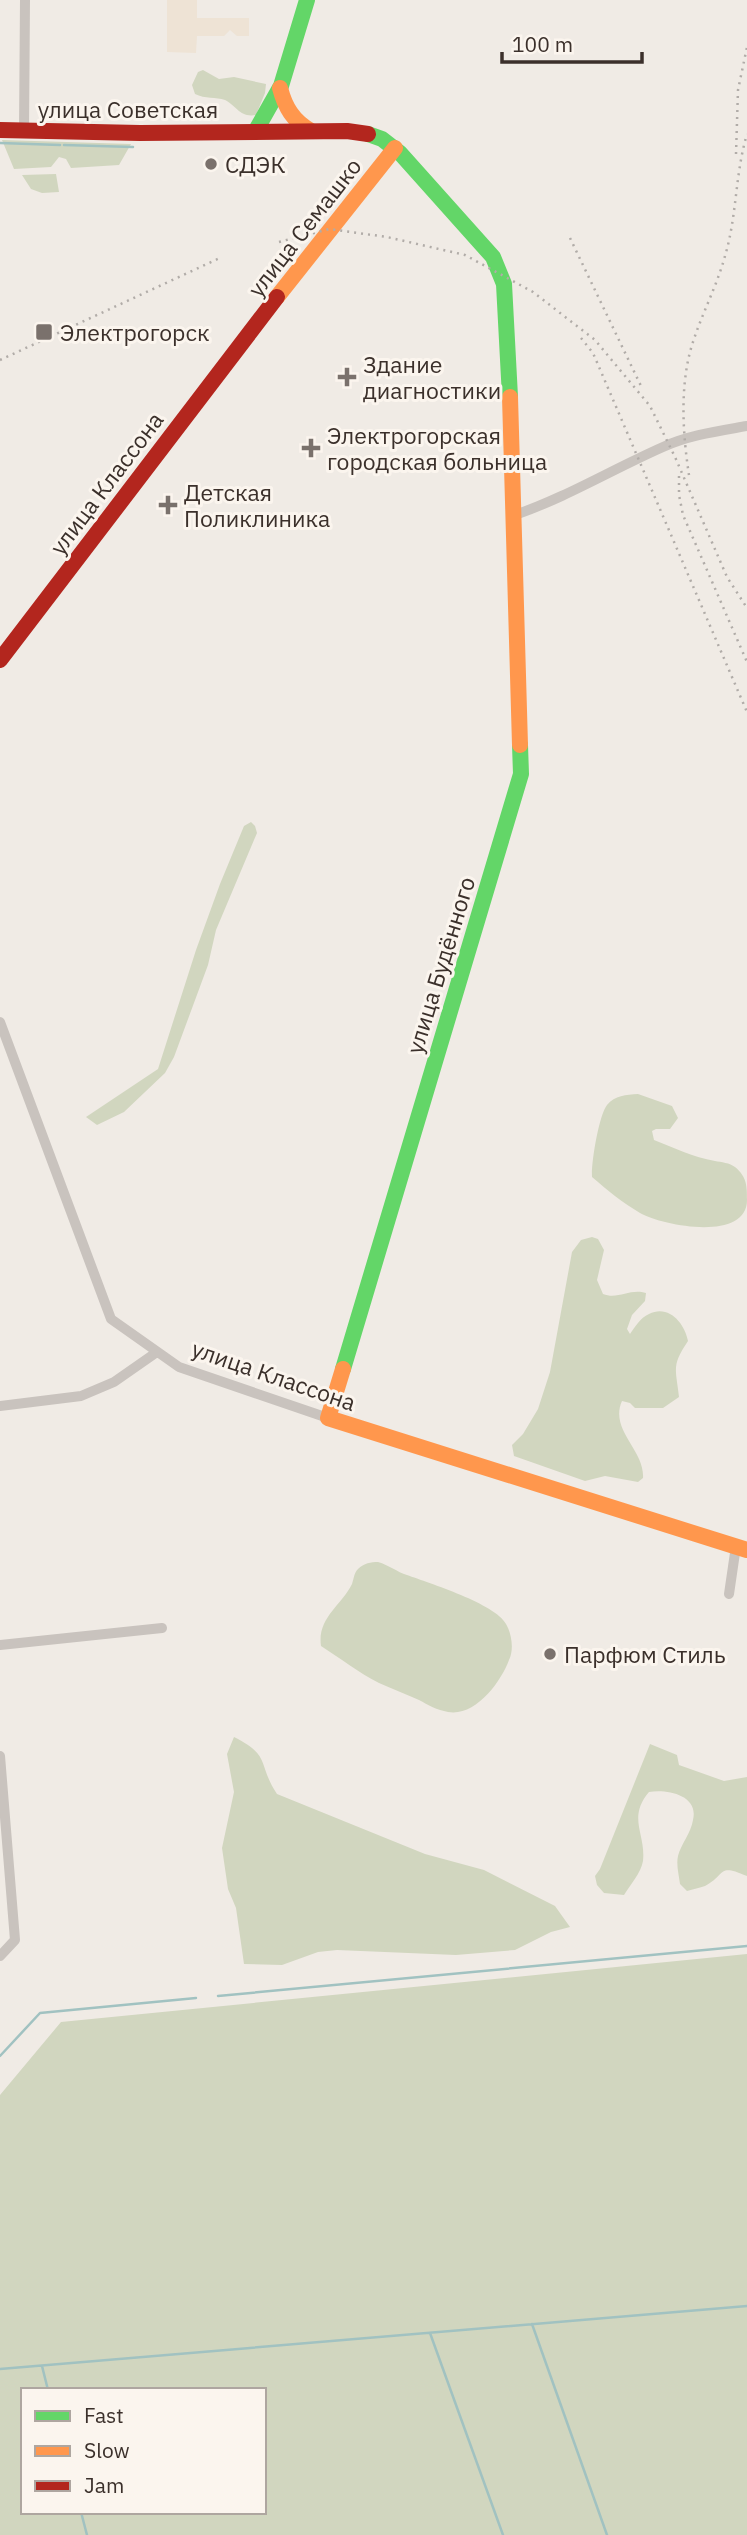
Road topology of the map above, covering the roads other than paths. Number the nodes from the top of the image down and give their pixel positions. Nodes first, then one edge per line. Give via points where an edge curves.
1 (25, 0) edge
2 (307, 0) edge
3 (280, 88) junction
4 (0, 130) edge
5 (24, 131) junction
6 (311, 131) junction
7 (255, 132) junction
8 (395, 148) junction
9 (248, 335) joint
10 (747, 426) edge
11 (515, 515) junction
12 (0, 660) edge
13 (0, 1021) edge
14 (157, 1352) junction
15 (0, 1406) edge
16 (328, 1418) junction
17 (742, 1548) edge
18 (729, 1594) dead end
19 (162, 1628) dead end
20 (0, 1645) edge
21 (0, 1756) edge
22 (0, 1956) edge

1 - 5 street
2 - 3 street
3 - 6 street via 294,121
3 - 7 street via 270,113
4 - 5 street, улица Советская
5 - 7 street, улица Советская
6 - 7 street, улица Советская
6 - 8 street, улица Советская via 372,134
8 - 9 street, улица Семашко
8 - 11 street, улица Будённого via 493,257 504,284
9 - 12 street, улица Классона
10 - 11 street via 664,446
11 - 16 street, улица Будённого via 522,774
13 - 14 street, улица Классона via 111,1319
14 - 15 street via 114,1382 81,1396
14 - 16 street, улица Классона via 178,1367
16 - 17 street, улица Классона
17 - 18 street
19 - 20 street
21 - 22 street via 15,1940

